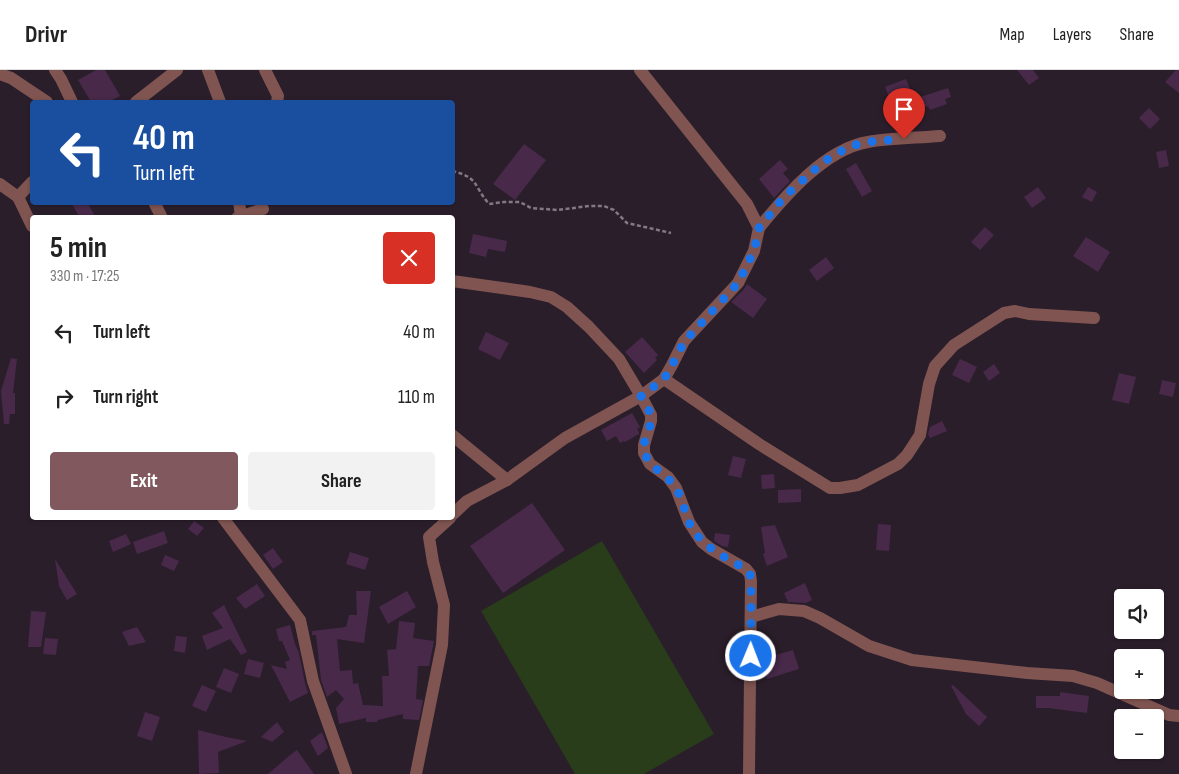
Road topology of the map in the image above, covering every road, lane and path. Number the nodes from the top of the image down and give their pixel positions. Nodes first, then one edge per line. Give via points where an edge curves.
1 (55, 70) edge
2 (177, 70) edge
3 (208, 70) edge
4 (265, 70) edge
5 (640, 70) edge
6 (0, 74) edge
7 (44, 100) edge
8 (71, 100) edge
9 (139, 100) edge
10 (219, 100) edge
11 (277, 100) edge
12 (940, 136) dead end
13 (455, 172) edge
14 (0, 184) edge
15 (30, 184) edge
16 (18, 197) junction
17 (264, 210) edge
18 (246, 215) edge
19 (30, 222) edge
20 (759, 228) junction
21 (671, 233) dead end
22 (455, 281) edge
23 (1094, 318) dead end
24 (664, 379) junction
25 (641, 396) junction
26 (455, 438) edge
27 (507, 480) junction
28 (455, 512) edge
29 (225, 520) edge
30 (447, 520) edge
31 (751, 617) junction
32 (1179, 716) edge
33 (346, 774) edge
34 (416, 774) edge
35 (749, 774) edge

1 - 8 street
2 - 9 street
3 - 10 street
4 - 11 street
5 - 20 street via 747,204
6 - 7 street
12 - 20 street via 851,146 822,163 784,197
13 - 21 path via 474,180 489,204 520,202 531,208 558,210 604,206 614,210 627,223
14 - 16 street
15 - 16 street
16 - 19 street
17 - 18 street
20 - 24 street via 754,251 738,283 684,342
22 - 25 street via 551,297 589,327 619,359
23 - 24 street via 1029,314 1015,310 1004,313 954,345 935,366 920,435 908,455 858,486 830,488
24 - 25 street
25 - 27 street via 565,438
25 - 31 street via 651,415 644,453 650,464 668,477 676,488 689,522 702,542 750,574
26 - 27 street
27 - 28 street via 467,501
29 - 33 street via 300,620 313,681
30 - 34 street via 430,538 444,605 442,645
31 - 32 street via 779,609 804,611 869,646 912,660 1073,676 1097,683 1169,715
31 - 35 street

